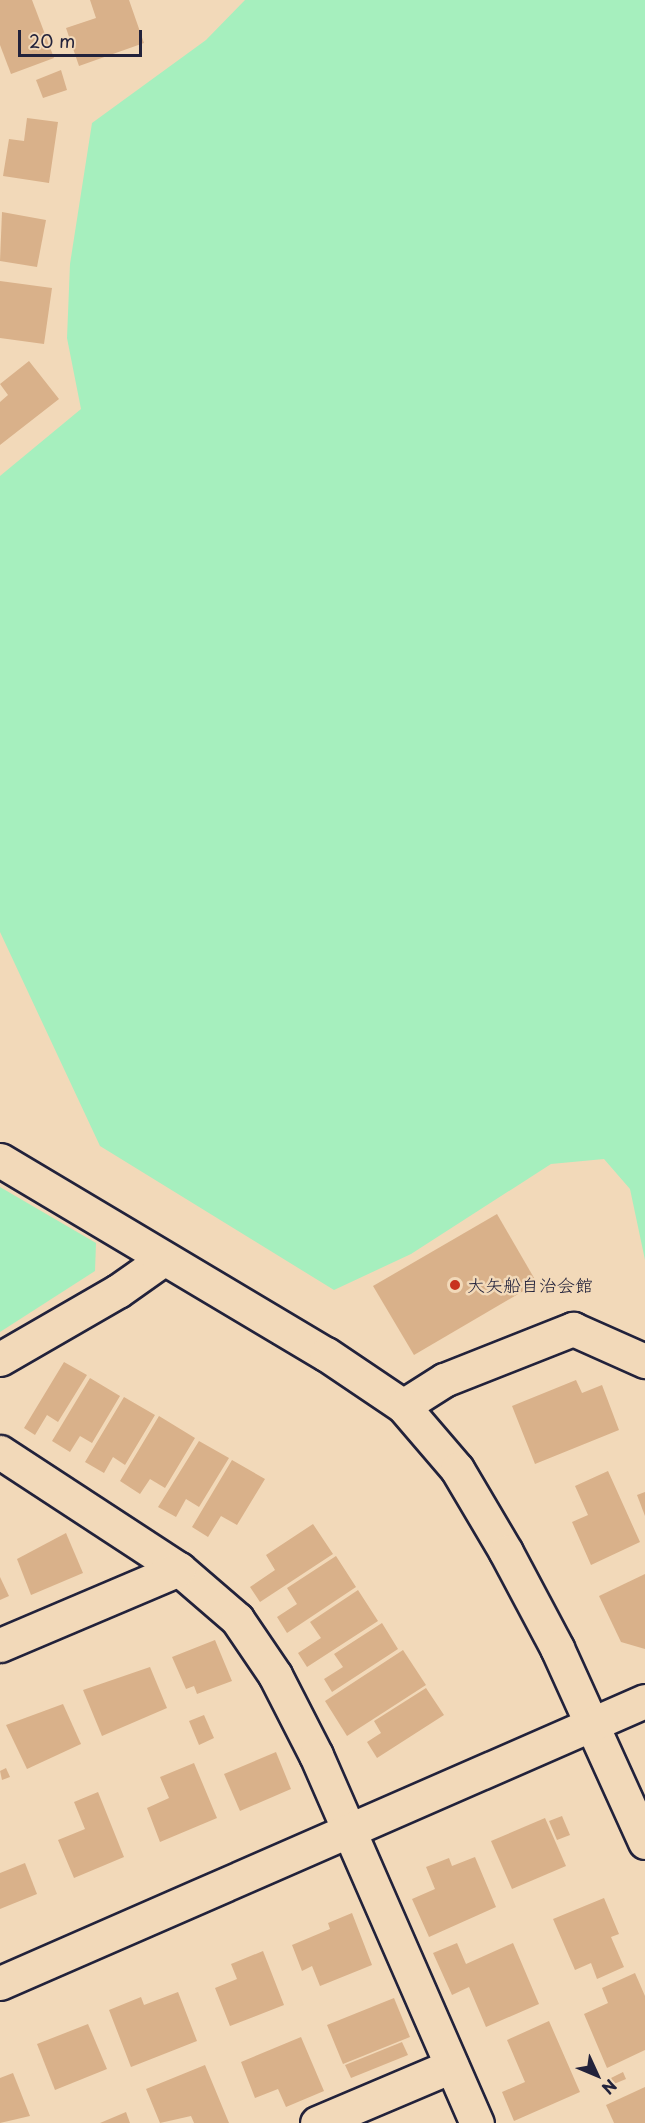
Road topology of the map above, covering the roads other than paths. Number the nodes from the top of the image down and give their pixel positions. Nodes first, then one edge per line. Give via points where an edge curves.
1 (0, 1160) edge
2 (162, 1260) junction
3 (0, 1359) edge
4 (645, 1361) edge
5 (403, 1406) junction
6 (0, 1452) edge
7 (179, 1569) junction
8 (0, 1645) edge
9 (645, 1701) edge
10 (589, 1724) junction
11 (347, 1830) junction
12 (645, 1842) edge
13 (0, 1983) edge
14 (451, 2066) junction
15 (317, 2123) edge
16 (477, 2123) edge

1 - 2 street
2 - 3 street via 118,1291
2 - 5 street via 326,1354
4 - 5 street via 573,1329 444,1380
5 - 10 street via 458,1469 557,1648
6 - 7 street
7 - 8 street
7 - 11 street via 237,1619 275,1675
9 - 10 street
10 - 11 street
10 - 12 street
11 - 13 street
11 - 14 street
14 - 15 street
14 - 16 street

